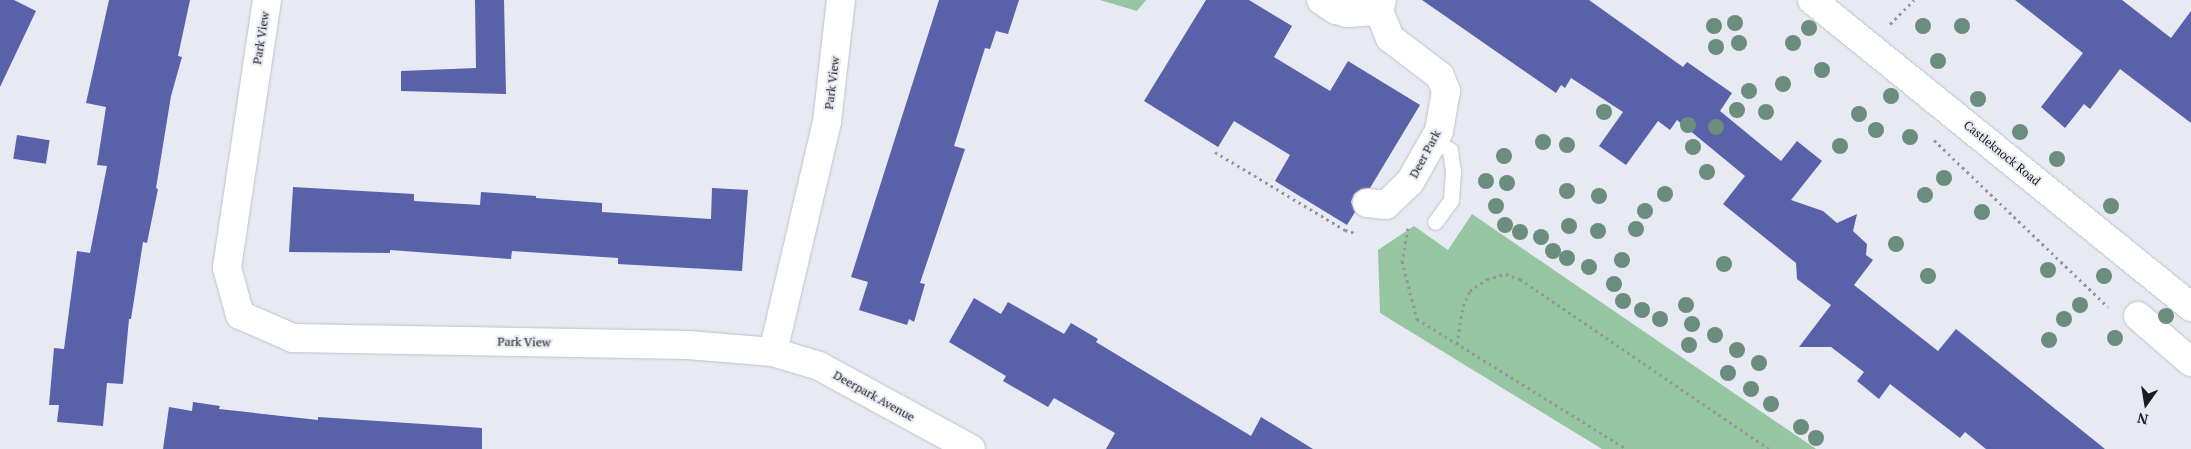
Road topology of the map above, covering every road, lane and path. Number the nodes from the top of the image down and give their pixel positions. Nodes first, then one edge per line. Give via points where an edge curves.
1 (267, 0) edge
2 (841, 0) edge
3 (1321, 0) edge
4 (1812, 0) edge
5 (1380, 5) edge
6 (1930, 134) dead end
7 (1434, 140) junction
8 (1215, 152) dead end
9 (1367, 203) dead end
10 (1435, 222) dead end
11 (1400, 228) dead end
12 (1360, 234) dead end
13 (2191, 307) edge
14 (2138, 316) joint
15 (1457, 344) junction
16 (773, 352) junction
17 (2191, 362) edge
18 (971, 449) edge
19 (1627, 449) edge
20 (1769, 449) edge

1 - 16 street, Park View via 226,268 240,315 293,338 688,344
2 - 16 street, Park View via 827,122
3 - 5 street, Deer Park via 1347,13
4 - 13 street, Castleknock Road
5 - 7 street, Deer Park via 1390,38 1440,76 1446,91
6 - 14 path via 1942,151 2111,310
7 - 9 street, Deer Park via 1398,196 1386,205
7 - 10 lane via 1450,150 1453,171 1451,200
8 - 12 path via 1345,230
11 - 15 path via 1408,225 1402,261 1417,319
14 - 17 street
15 - 19 path
15 - 20 path via 1463,306 1470,291 1488,279 1506,274 1520,279
16 - 18 street, Deerpark Avenue via 819,366

